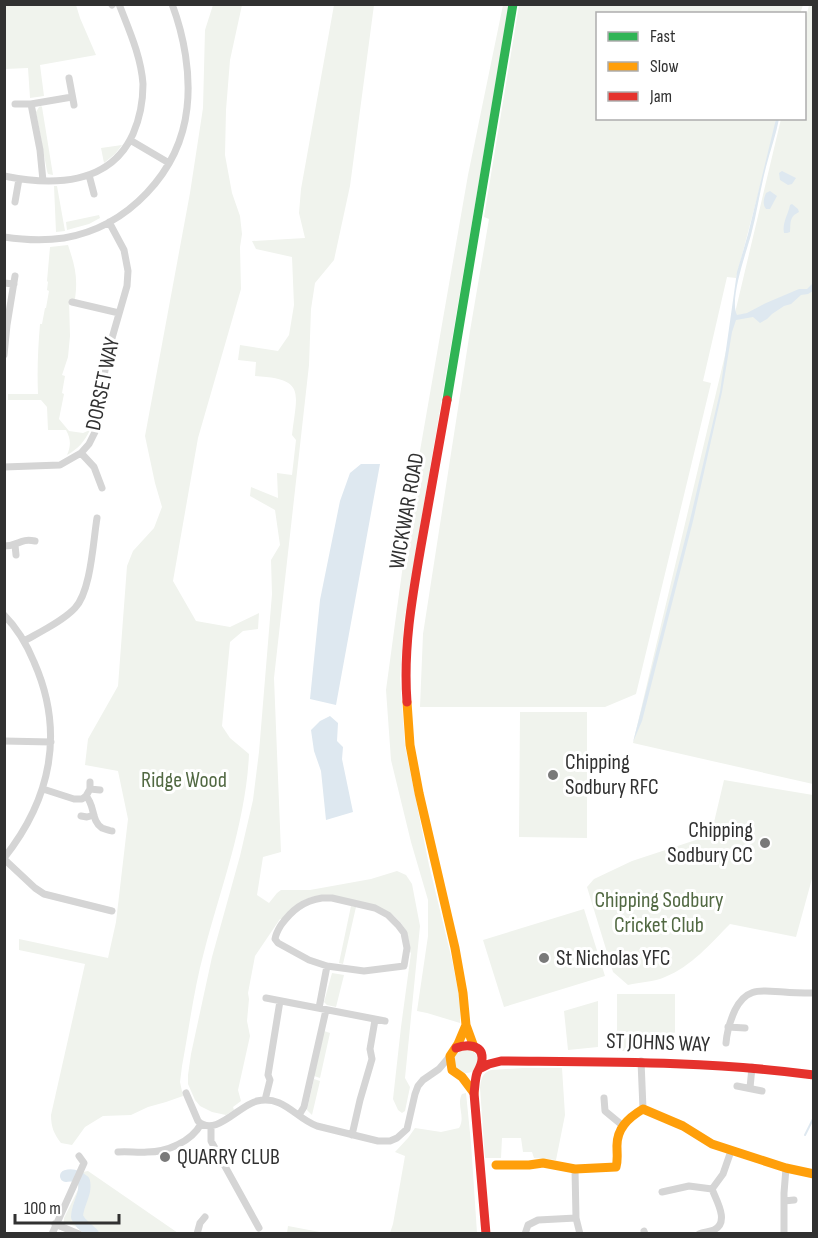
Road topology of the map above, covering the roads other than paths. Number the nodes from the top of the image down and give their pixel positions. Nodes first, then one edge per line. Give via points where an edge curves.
1 (119, 4) edge
2 (172, 4) edge
3 (513, 4) edge
4 (69, 78) dead end
5 (72, 97) junction
6 (15, 104) dead end
7 (32, 104) junction
8 (74, 105) dead end
9 (130, 140) junction
10 (169, 163) junction
11 (4, 176) edge
12 (89, 176) junction
13 (19, 179) junction
14 (43, 181) junction
15 (94, 194) dead end
16 (15, 202) dead end
17 (109, 222) junction
18 (4, 237) edge
19 (4, 283) edge
20 (77, 301) dead end
21 (119, 313) junction
22 (6, 325) edge
23 (4, 355) edge
24 (81, 453) junction
25 (4, 467) edge
26 (102, 488) dead end
27 (97, 518) dead end
28 (35, 541) dead end
29 (15, 545) junction
30 (4, 546) edge
31 (16, 555) dead end
32 (4, 615) edge
33 (24, 641) junction
34 (4, 741) edge
35 (51, 742) junction
36 (43, 789) junction
37 (89, 789) junction
38 (100, 790) dead end
39 (94, 815) junction
40 (81, 816) dead end
41 (112, 831) dead end
42 (4, 858) edge
43 (112, 911) dead end
44 (327, 966) junction
45 (813, 993) edge
46 (266, 998) dead end
47 (280, 1001) junction
48 (322, 1009) junction
49 (375, 1020) junction
50 (385, 1022) dead end
51 (466, 1025) junction
52 (728, 1027) junction
53 (745, 1028) dead end
54 (726, 1043) dead end
55 (477, 1049) junction
56 (453, 1052) junction
57 (501, 1061) junction
58 (641, 1061) junction
59 (752, 1067) junction
60 (479, 1070) junction
61 (434, 1073) junction
62 (459, 1075) junction
63 (813, 1075) edge
64 (737, 1086) dead end
65 (750, 1088) junction
66 (762, 1091) dead end
67 (186, 1093) dead end
68 (474, 1093) junction
69 (604, 1098) dead end
70 (265, 1100) junction
71 (643, 1109) junction
72 (298, 1115) junction
73 (201, 1124) junction
74 (622, 1125) junction
75 (211, 1126) junction
76 (351, 1136) junction
77 (731, 1151) junction
78 (118, 1152) dead end
79 (84, 1162) dead end
80 (496, 1165) dead end
81 (575, 1168) junction
82 (786, 1168) junction
83 (813, 1174) edge
84 (712, 1189) junction
85 (662, 1192) dead end
86 (794, 1200) dead end
87 (784, 1201) junction
88 (205, 1217) dead end
89 (576, 1218) junction
90 (55, 1224) junction
91 (259, 1228) dead end
92 (52, 1233) edge
93 (79, 1233) edge
94 (197, 1233) edge
95 (486, 1233) edge
96 (525, 1233) edge
97 (580, 1233) edge
98 (699, 1233) edge
99 (784, 1233) edge

1 - 9 street via 136,49 143,84 141,107
2 - 10 street via 186,61 188,97 184,125
3 - 51 main road, WICKWAR ROAD via 406,644 410,745 455,948
4 - 5 street
5 - 7 street
5 - 8 street
6 - 7 street
7 - 14 street
9 - 10 street
9 - 12 street via 108,166
10 - 17 street via 136,204
11 - 13 street
12 - 14 street
12 - 15 street
13 - 14 street
13 - 16 street
17 - 18 street via 62,238
17 - 21 street, DORSET WAY via 124,250 128,271
19 - 22 street via 14,280
20 - 21 street, DORSET WAY
21 - 24 street, DORSET WAY via 108,351 95,432
22 - 23 street
24 - 25 street, DORSET WAY via 60,465
24 - 26 street, DORSET WAY via 94,467
27 - 33 street via 81,601 69,614
28 - 29 street via 22,540
29 - 30 street
29 - 31 street
32 - 33 street
33 - 35 street via 44,686
34 - 35 street
35 - 36 street
36 - 37 street via 74,799 82,799
36 - 42 street via 32,817
37 - 38 street
37 - 39 street
39 - 40 street
39 - 41 street via 100,826
42 - 43 street via 44,894
44 - 44 street via 309,960 276,939 289,915 306,902 332,898 375,908 388,915 404,933 404,966 364,971
44 - 48 street
45 - 52 street via 751,993 739,1003
46 - 47 street
47 - 48 street
47 - 70 street
48 - 49 street
48 - 72 street via 304,1107
49 - 50 street
49 - 76 street via 372,1059
51 - 55 main road, WICKWAR ROAD
51 - 56 main road, WICKWAR ROAD
52 - 53 street
52 - 54 street
55 - 56 main road via 465,1045
55 - 57 main road, ST JOHNS WAY
55 - 60 main road, WICKWAR ROAD via 483,1059
56 - 61 street
56 - 62 main road via 450,1065
57 - 58 main road, ST JOHNS WAY
57 - 60 main road, ST JOHNS WAY
58 - 59 main road, ST JOHNS WAY
58 - 71 street
59 - 63 main road, ST JOHNS WAY
59 - 65 street
60 - 62 main road via 470,1077
60 - 68 main road, WICKWAR ROAD
61 - 62 street
61 - 76 street via 418,1086 406,1129 398,1138 384,1142
62 - 68 main road
64 - 65 street
65 - 66 street
67 - 73 street
68 - 95 main road, WICKWAR ROAD
69 - 74 street via 605,1111
70 - 72 street via 284,1104
70 - 75 street via 244,1106
71 - 74 main road
71 - 77 main road
72 - 76 street via 316,1126
73 - 75 street
73 - 78 street via 177,1146 156,1152
74 - 81 main road via 616,1167
75 - 91 street via 211,1141
77 - 82 main road
77 - 84 street via 723,1174
79 - 90 street
80 - 81 main road via 528,1160
81 - 89 street
82 - 83 main road
82 - 87 street
84 - 85 street via 689,1186
84 - 98 street via 722,1218 715,1230
86 - 87 street
87 - 99 street
88 - 94 street
89 - 96 street via 538,1220 528,1225
89 - 97 street
90 - 92 street
90 - 93 street

